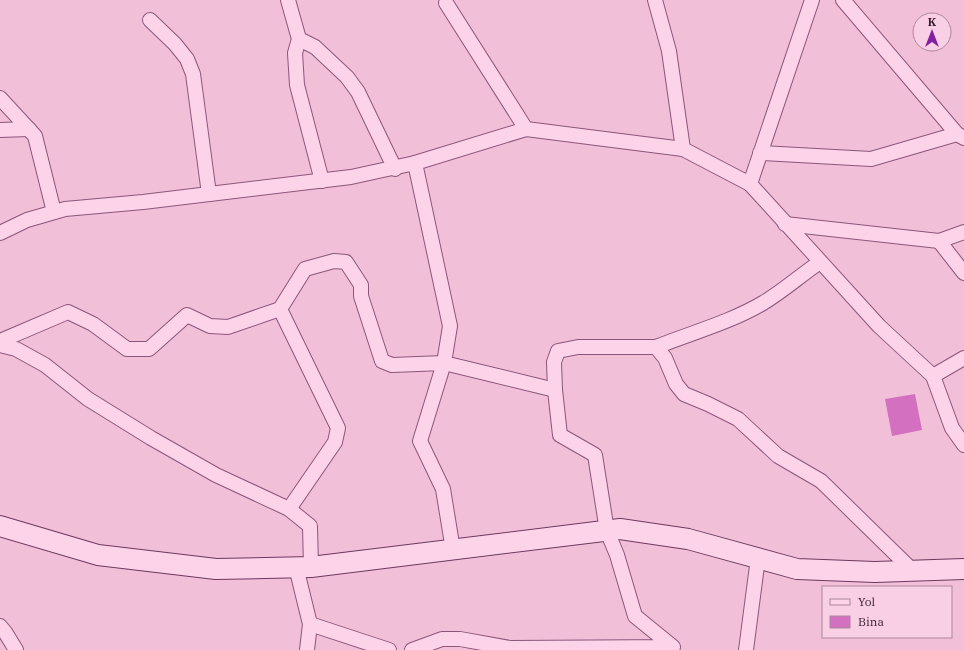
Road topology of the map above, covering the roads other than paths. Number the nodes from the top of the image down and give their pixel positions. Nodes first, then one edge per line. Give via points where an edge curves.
1 (288, 0) edge
2 (655, 0) edge
3 (812, 0) edge
4 (843, 0) edge
5 (444, 1) edge
6 (150, 20) dead end
7 (299, 39) junction
8 (0, 98) edge
9 (29, 128) junction
10 (526, 129) junction
11 (0, 130) edge
12 (960, 136) edge
13 (683, 148) junction
14 (760, 153) junction
15 (415, 163) junction
16 (395, 169) junction
17 (322, 181) junction
18 (750, 184) junction
19 (209, 194) junction
20 (54, 212) junction
21 (785, 224) junction
22 (964, 232) edge
23 (0, 233) edge
24 (939, 241) junction
25 (820, 262) junction
26 (964, 273) edge
27 (280, 309) junction
28 (0, 341) edge
29 (0, 345) edge
30 (656, 347) junction
31 (964, 358) edge
32 (444, 363) junction
33 (934, 376) junction
34 (555, 390) junction
35 (964, 445) edge
36 (289, 510) junction
37 (607, 531) junction
38 (5, 532) edge
39 (453, 550) junction
40 (758, 558) junction
41 (303, 567) junction
42 (964, 569) edge
43 (913, 571) junction
44 (310, 624) junction
45 (0, 626) edge
46 (510, 649) edge
47 (676, 649) edge
48 (16, 650) edge
49 (307, 650) edge
50 (389, 650) edge
51 (412, 650) edge
52 (746, 650) edge

1 - 7 street
2 - 13 street via 669,50
3 - 14 street
4 - 12 street
5 - 10 street
6 - 19 street via 187,59 193,74
7 - 16 street via 314,47 347,77 358,92
7 - 17 street via 295,53 297,85
8 - 9 street
9 - 11 street
9 - 20 street via 35,136
10 - 13 street
10 - 15 street
12 - 14 street via 871,158
13 - 18 street
14 - 18 street
15 - 16 street
15 - 32 street via 450,326
16 - 17 street
17 - 19 street
18 - 21 street
19 - 20 street
20 - 23 street via 27,220
21 - 24 street
21 - 25 street
22 - 24 street
24 - 26 street
25 - 30 street via 764,303 724,322
25 - 33 street via 879,326
27 - 28 street via 228,327 210,326 187,315 149,349 127,349 93,324 68,312
27 - 32 street via 305,269 334,261 346,262 361,285 361,296 382,361 392,365
27 - 36 street via 338,428 335,442
29 - 36 street via 16,349 45,365 88,399 158,442 216,475
30 - 34 street via 578,347 558,351 554,362
30 - 43 street via 665,358 676,384 684,394 738,419 778,456 821,481
31 - 33 street
32 - 34 street
32 - 39 street via 420,441 443,489
33 - 35 street via 952,428
34 - 37 street via 560,435 595,455
36 - 41 street via 310,526
37 - 39 street
37 - 40 street via 620,529 688,539
37 - 47 street via 635,616
38 - 41 street via 98,555 216,569
39 - 41 street
40 - 43 street via 797,569
40 - 52 street
41 - 44 street
42 - 43 street
44 - 49 street
44 - 50 street
45 - 48 street
46 - 47 street
46 - 51 street via 460,639 442,639

